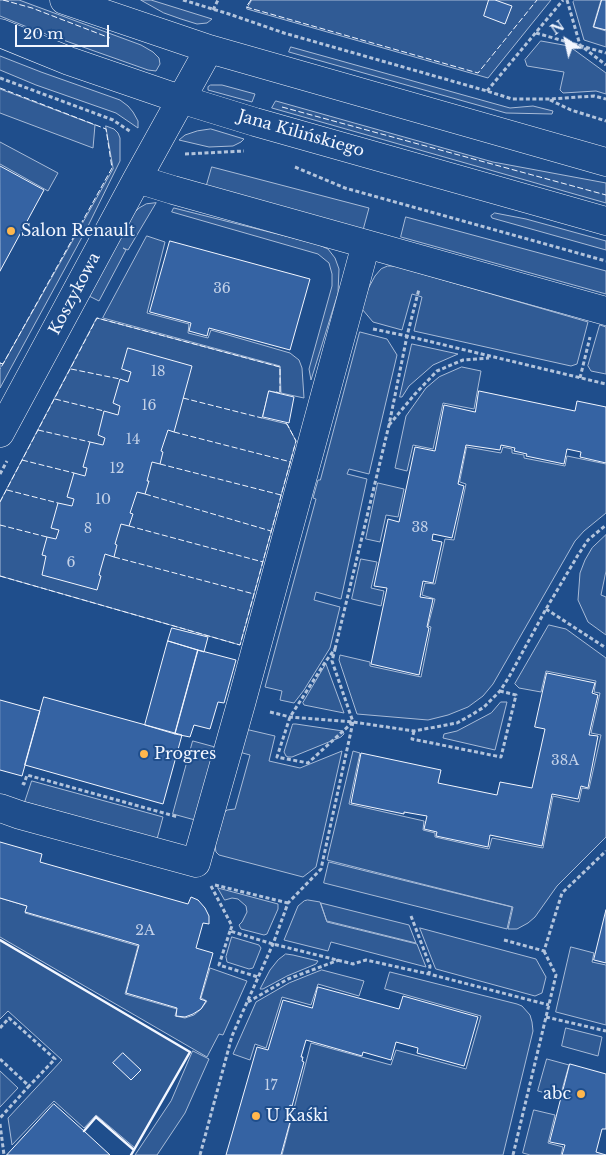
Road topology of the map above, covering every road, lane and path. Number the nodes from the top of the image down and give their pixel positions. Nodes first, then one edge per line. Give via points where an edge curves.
1 (64, 0) edge
2 (183, 0) edge
3 (218, 0) edge
4 (563, 0) edge
5 (568, 0) edge
6 (191, 1) edge
7 (213, 10) junction
8 (0, 33) edge
9 (536, 33) junction
10 (580, 45) junction
11 (209, 49) junction
12 (606, 53) edge
13 (606, 65) edge
14 (0, 78) edge
15 (487, 91) junction
16 (180, 99) junction
17 (550, 99) junction
18 (606, 99) edge
19 (606, 121) edge
20 (157, 144) junction
21 (246, 151) dead end
22 (606, 162) edge
23 (293, 166) dead end
24 (137, 179) junction
25 (606, 221) edge
26 (366, 244) junction
27 (606, 261) edge
28 (426, 262) junction
29 (602, 310) edge
30 (345, 323) junction
31 (407, 336) junction
32 (493, 357) junction
33 (580, 378) junction
34 (606, 384) edge
35 (389, 425) junction
36 (5, 445) edge
37 (0, 474) edge
38 (606, 525) edge
39 (546, 609) junction
40 (335, 648) junction
41 (606, 648) edge
42 (500, 691) junction
43 (241, 704) junction
44 (290, 718) junction
45 (354, 722) junction
46 (414, 731) junction
47 (16, 782) dead end
48 (0, 808) edge
49 (206, 825) junction
50 (606, 851) edge
51 (210, 884) dead end
52 (411, 916) dead end
53 (230, 931) junction
54 (504, 940) dead end
55 (273, 944) junction
56 (544, 951) junction
57 (339, 960) junction
58 (429, 974) junction
59 (258, 978) junction
60 (247, 1002) junction
61 (549, 1005) junction
62 (546, 1016) junction
63 (0, 1028) edge
64 (606, 1031) edge
65 (0, 1059) edge
66 (30, 1086) junction
67 (0, 1118) edge
68 (0, 1124) edge
69 (4, 1155) edge
70 (200, 1155) edge
71 (514, 1155) edge

1 - 11 street
2 - 6 path
3 - 7 path
4 - 9 path
5 - 10 path
6 - 7 path
7 - 15 path
8 - 16 street, Jana Kilińskiego via 69,61
9 - 10 path
9 - 15 path
10 - 12 path
10 - 13 path
11 - 16 street, Koszykowa
11 - 22 street
14 - 20 path via 113,120
15 - 17 path via 512,99
16 - 20 street, Koszykowa
16 - 25 street, Jana Kilińskiego
17 - 18 path via 594,96
17 - 19 path via 571,110
20 - 21 path via 187,154
20 - 24 street, Koszykowa
23 - 27 path via 345,188
24 - 26 street
24 - 36 street, Koszykowa
26 - 28 street
26 - 30 street
28 - 29 street
28 - 31 path
29 - 33 path
30 - 31 path
30 - 43 street
31 - 32 path
31 - 35 path
32 - 33 path
32 - 35 path via 463,360 437,371
33 - 34 path
35 - 40 path
36 - 37 path
38 - 39 path via 588,540
39 - 41 path
39 - 42 path
40 - 44 path
40 - 45 path via 332,661
42 - 46 path via 484,707 457,723
42 - 46 path via 516,695 501,757 412,739
43 - 44 path
43 - 49 street
44 - 45 path
44 - 45 path via 277,757 308,763
45 - 46 path
45 - 55 path via 321,869 288,903
47 - 49 path via 24,784 27,775
48 - 49 street via 196,863
50 - 56 path via 562,894
51 - 53 path via 232,926
52 - 58 path via 430,966
53 - 55 path
53 - 59 path via 219,965
54 - 56 path
55 - 57 path
55 - 59 path
56 - 61 path via 556,975
57 - 58 path via 353,964 366,960
57 - 60 path via 288,979
58 - 61 path
59 - 60 path
60 - 70 path via 232,1036
61 - 62 path
62 - 64 path
62 - 71 path
63 - 66 path via 9,1018 55,1059
65 - 66 path
66 - 67 path
68 - 69 path

